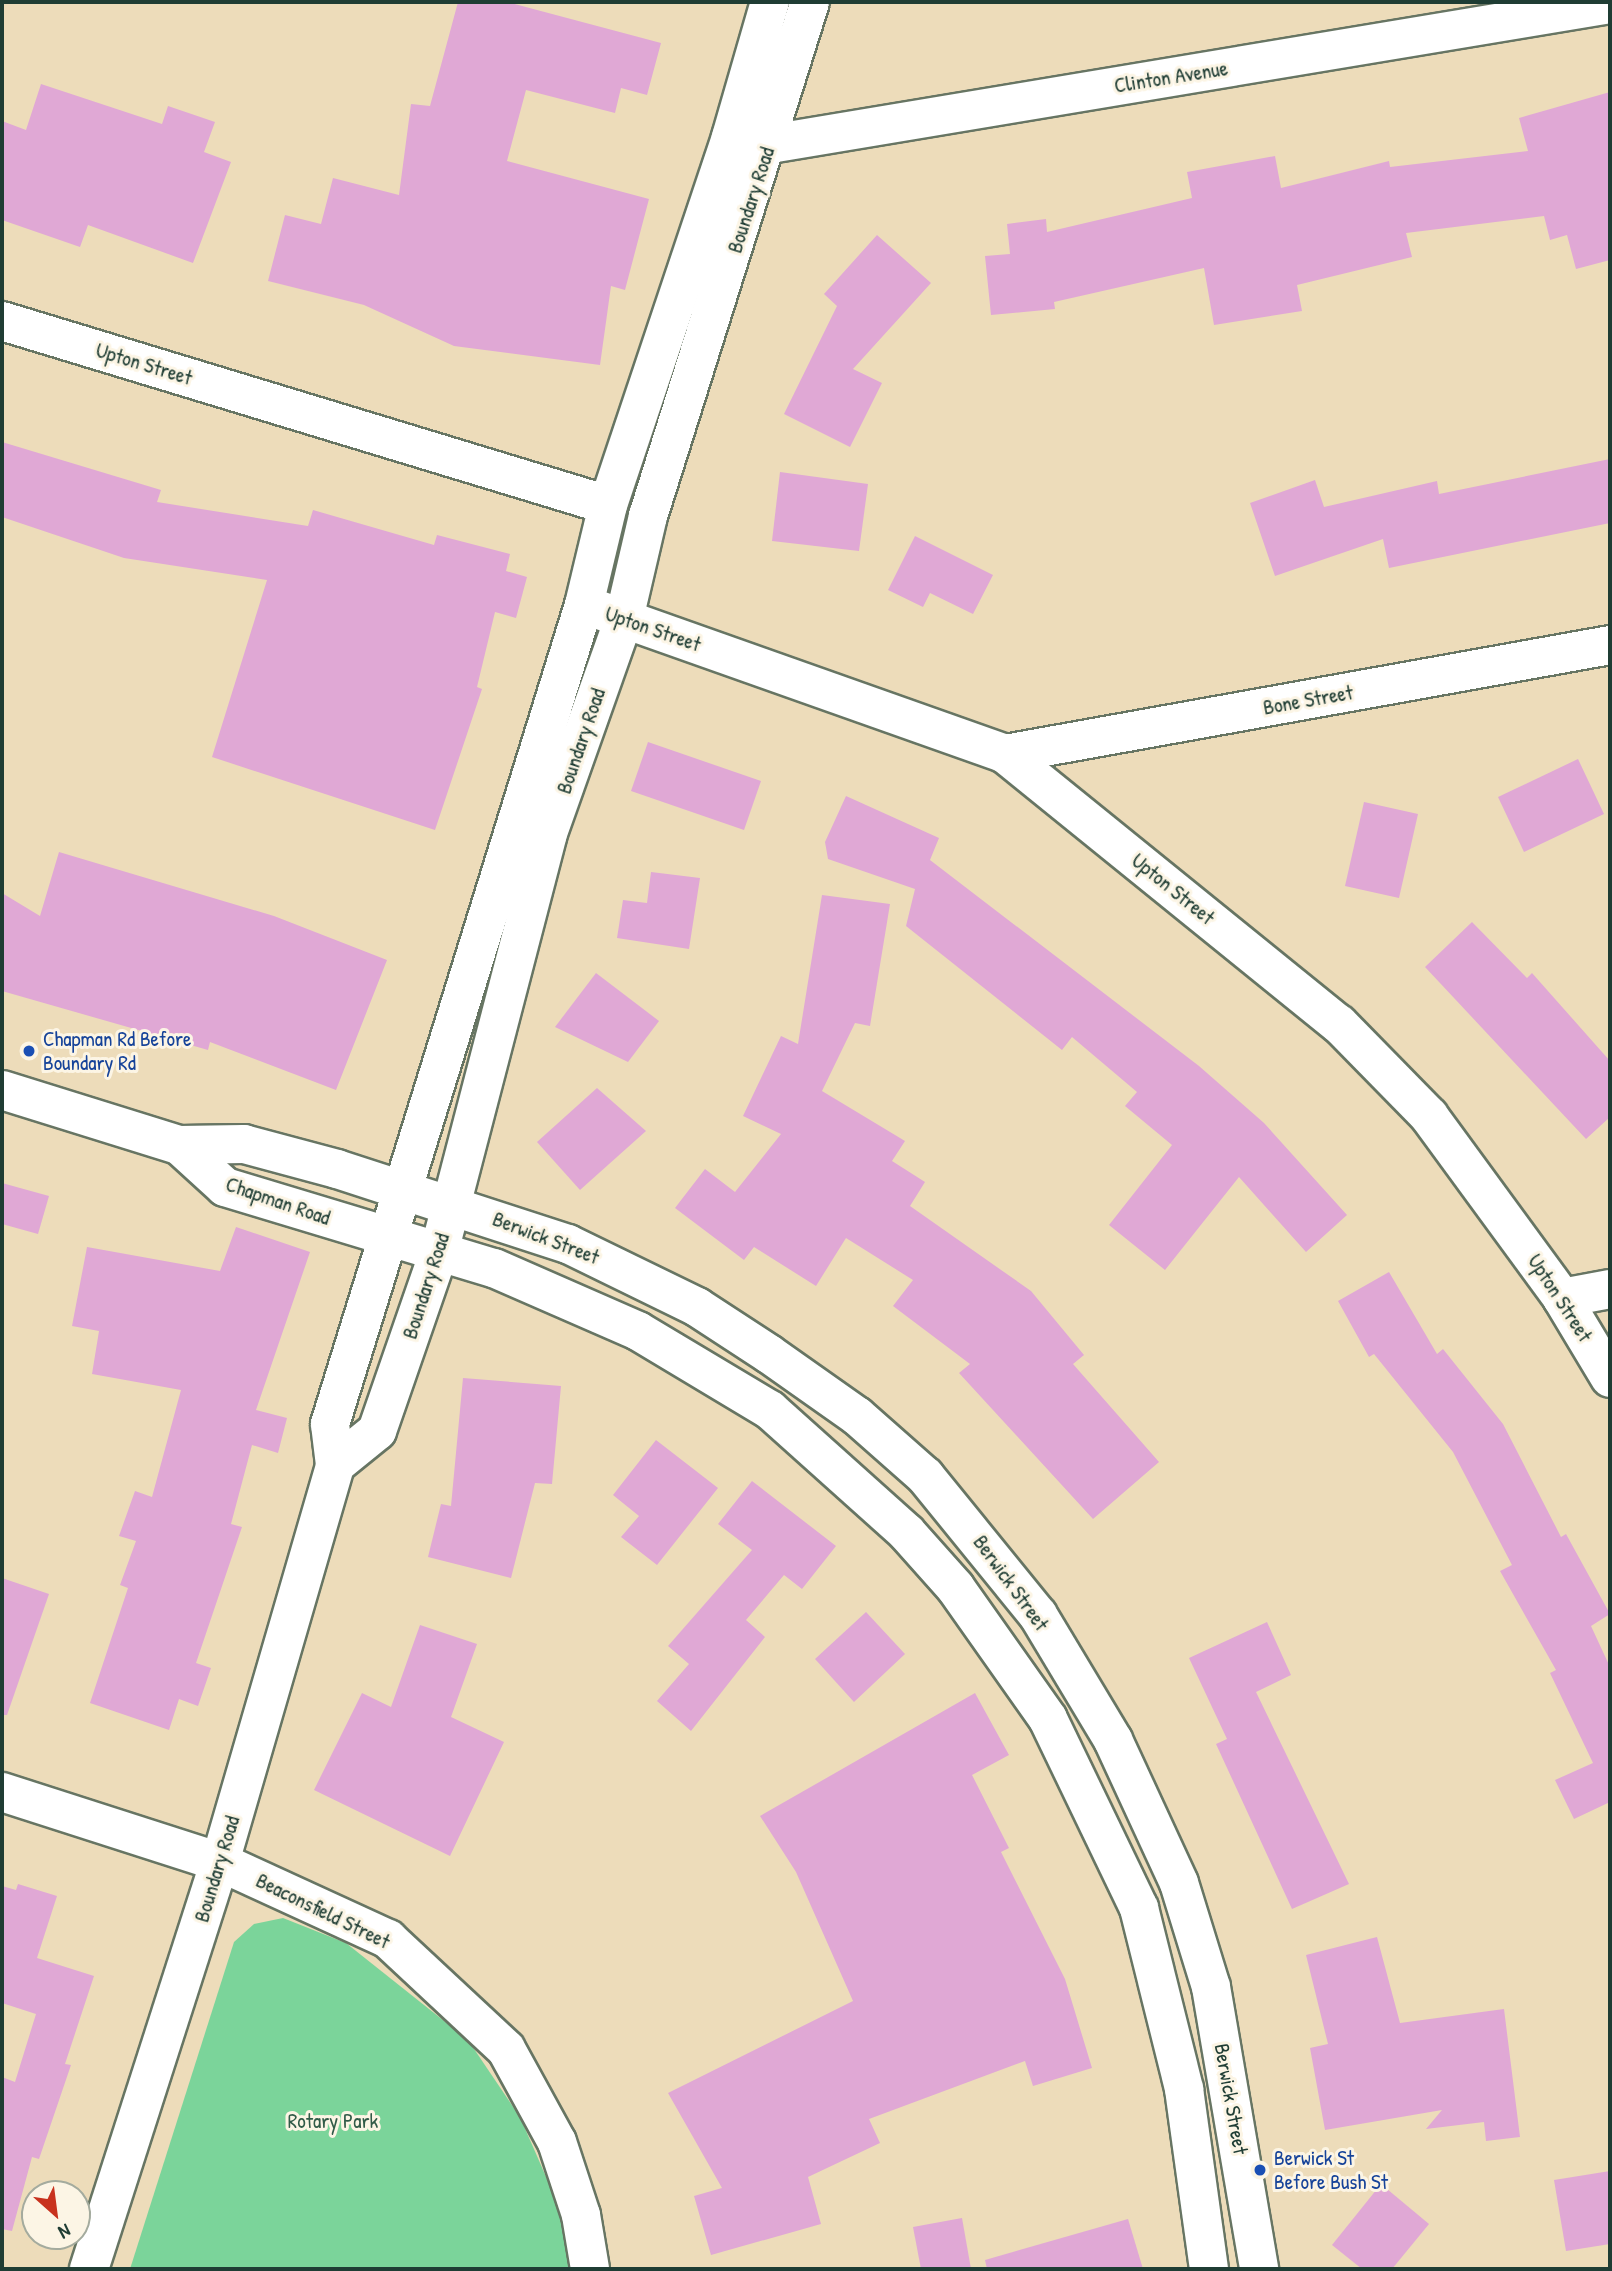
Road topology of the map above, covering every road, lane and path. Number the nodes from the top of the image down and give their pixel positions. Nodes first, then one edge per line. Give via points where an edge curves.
1 (769, 2) edge
2 (810, 2) edge
3 (1610, 4) edge
4 (732, 137) junction
5 (769, 144) junction
6 (2, 321) edge
7 (608, 505) junction
8 (584, 605) junction
9 (624, 619) junction
10 (1610, 645) edge
11 (1005, 754) junction
12 (2, 1090) edge
13 (179, 1145) junction
14 (402, 1190) junction
15 (451, 1203) junction
16 (389, 1236) junction
17 (439, 1252) junction
18 (1610, 1290) edge
19 (1562, 1298) junction
20 (1610, 1378) edge
21 (335, 1465) junction
22 (2, 1792) edge
23 (220, 1862) junction
24 (89, 2269) edge
25 (590, 2269) edge
26 (1209, 2269) edge
27 (1259, 2269) edge

1 - 4 street, Boundary Road
2 - 5 street, Boundary Road
3 - 5 street, Clinton Avenue
4 - 5 street, Clinton Avenue
4 - 7 street, Boundary Road
5 - 9 street, Boundary Road via 648,516
6 - 7 street, Upton Street
7 - 8 street, Boundary Road
8 - 9 street, Upton Street
8 - 14 street, Boundary Road
9 - 11 street, Upton Street
9 - 15 street, Boundary Road via 547,836
10 - 11 street, Bone Street
11 - 19 street, Upton Street via 1339,1024 1429,1116
12 - 13 street, Chapman Road
13 - 14 street, Chapman Road via 244,1144
13 - 16 street, Chapman Road via 225,1187
14 - 15 street, Berwick Street
14 - 16 street, Boundary Road
15 - 17 street, Boundary Road
15 - 27 street, Berwick Street via 568,1244 697,1307 857,1416 925,1476 981,1540 1084,1690 1179,1883 1211,1987
16 - 17 street
16 - 21 street, Boundary Road via 330,1424
17 - 21 street, Boundary Road via 377,1431
17 - 26 street via 565,1296 711,1371 829,1458 955,1587 1048,1719 1139,1908 1184,2089
18 - 19 street
19 - 20 street, Upton Street
21 - 23 street, Boundary Road
22 - 23 street, Beaconsfield Street
23 - 24 street, Boundary Road
23 - 25 street, Beaconsfield Street via 387,1939 506,2049 557,2142 581,2215

